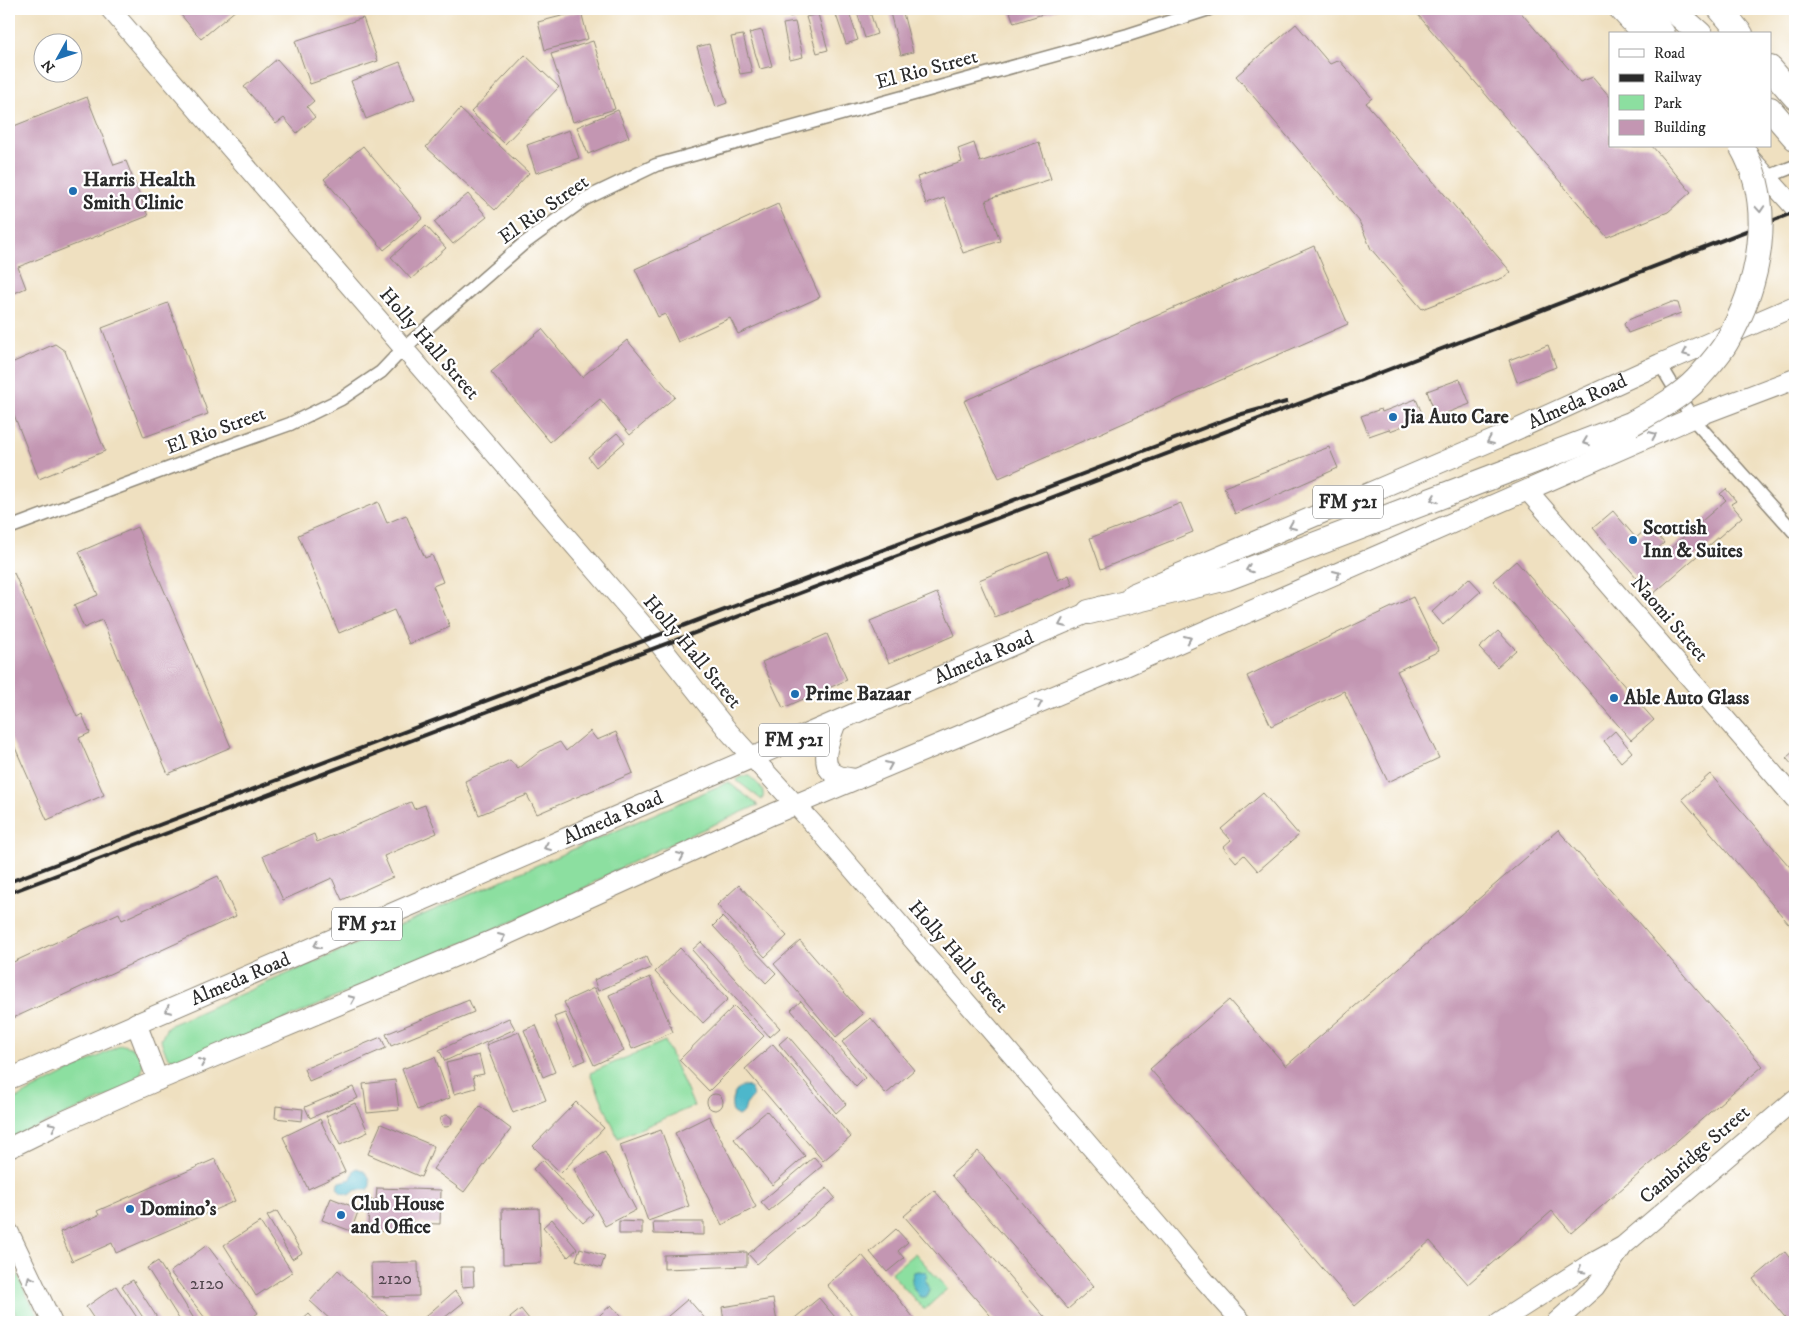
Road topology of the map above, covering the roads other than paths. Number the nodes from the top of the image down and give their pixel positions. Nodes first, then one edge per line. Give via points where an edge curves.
1 (110, 9) edge
2 (1210, 9) edge
3 (1618, 9) edge
4 (1643, 9) edge
5 (1672, 9) edge
6 (1683, 9) edge
7 (1720, 9) edge
8 (1639, 32) edge
9 (1661, 32) edge
10 (1700, 32) edge
11 (1700, 32) edge
12 (1739, 32) edge
13 (1772, 70) edge
14 (1795, 97) edge
15 (1772, 111) edge
16 (1795, 138) edge
17 (1741, 148) edge
18 (1742, 148) edge
19 (1795, 166) edge
20 (1767, 177) junction
21 (1795, 208) edge
22 (1795, 306) edge
23 (404, 349) junction
24 (1660, 364) junction
25 (1795, 379) edge
26 (1692, 418) junction
27 (1528, 491) junction
28 (9, 528) edge
29 (1795, 532) edge
30 (1089, 612) junction
31 (836, 722) junction
32 (752, 758) junction
33 (857, 779) junction
34 (1795, 799) edge
35 (796, 805) junction
36 (136, 1023) junction
37 (9, 1079) edge
38 (158, 1080) junction
39 (1795, 1099) edge
40 (9, 1148) edge
41 (9, 1232) edge
42 (1623, 1246) junction
43 (52, 1322) edge
44 (1242, 1322) edge
45 (1499, 1322) edge
46 (1556, 1322) edge

1 - 23 street, Holly Hall Street
2 - 23 street, El Rio Street via 1120,37 656,165 585,200 522,245
3 - 8 street
4 - 9 highway
5 - 10 highway
6 - 11 highway
7 - 12 highway
13 - 14 highway
15 - 16 highway
17 -> 30 highway, bridge via 1750,162 1761,208 1759,254 1745,304 1726,344 1696,380 1664,406 1631,424 1227,578
18 - 20 street
19 - 20 street
20 - 21 street
22 -> 24 main road, Almeda Road / FM 521
23 - 28 street, El Rio Street via 381,372 341,399 290,424
23 - 32 street, Holly Hall Street via 656,640
24 - 26 street
24 -> 30 main road, Almeda Road / FM 521 via 1498,438
25 - 26 main road
27 -> 26 main road
26 - 29 street
33 -> 27 main road
27 - 34 street, Naomi Street
30 -> 31 main road, Almeda Road / FM 521
31 - 32 main road, Almeda Road / FM 521
31 - 33 main road via 826,760 837,775
32 - 35 street, Holly Hall Street
32 -> 36 main road, Almeda Road / FM 521
33 - 35 main road
38 -> 35 main road via 508,934
35 - 44 street, Holly Hall Street
36 - 37 main road, Almeda Road / FM 521
36 - 38 main road
40 -> 38 main road
39 - 42 street, Cambridge Street
43 -> 41 street
42 -> 45 street, Cambridge Street
42 - 46 street, Cambridge Street via 1596,1287

